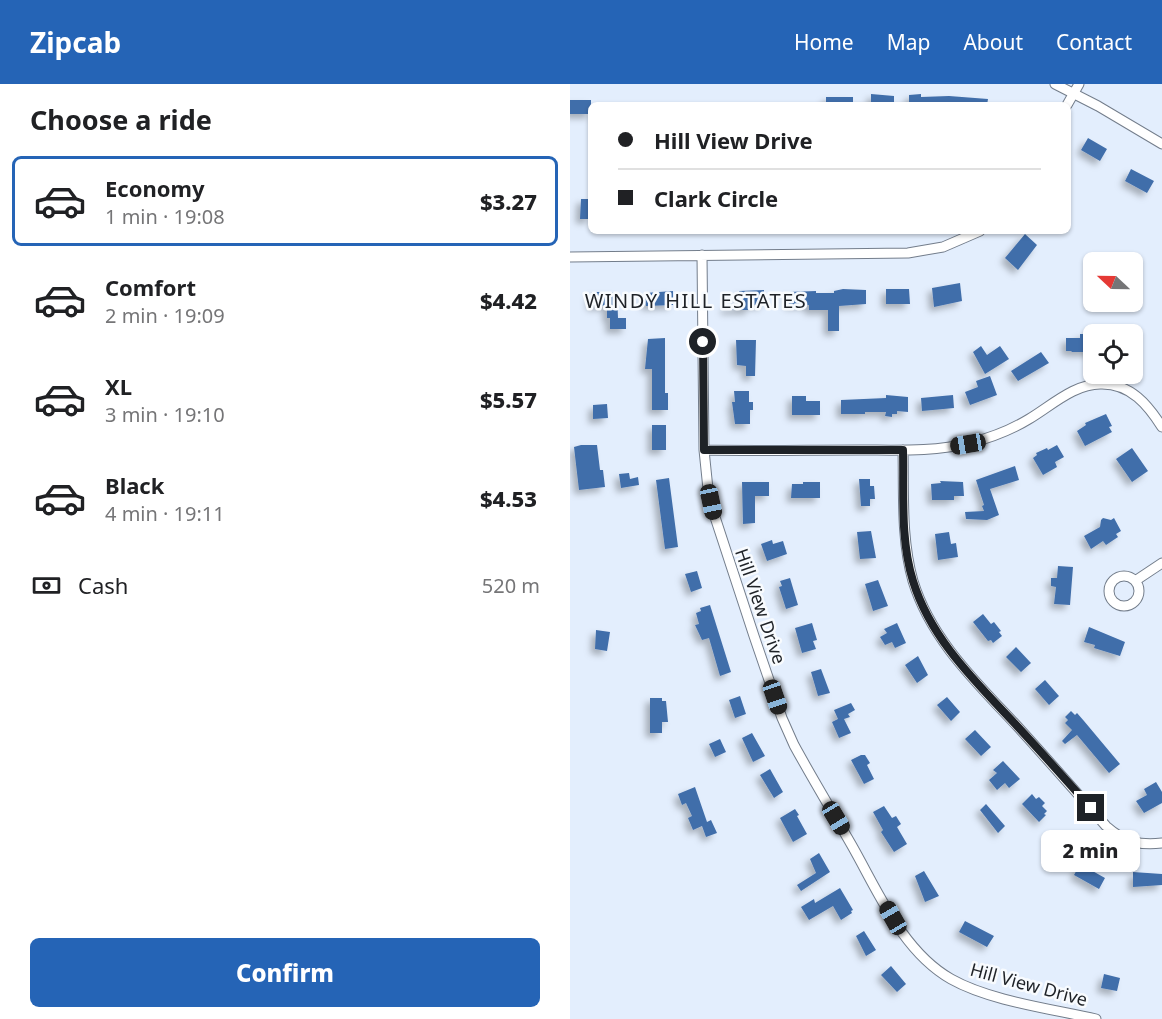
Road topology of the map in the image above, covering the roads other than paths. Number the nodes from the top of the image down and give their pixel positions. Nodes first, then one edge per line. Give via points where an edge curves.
1 (1055, 84) edge
2 (1079, 84) edge
3 (1074, 94) junction
4 (1069, 102) edge
5 (1162, 144) edge
6 (973, 234) edge
7 (702, 255) junction
8 (570, 257) edge
9 (1162, 427) edge
10 (704, 450) junction
11 (903, 450) junction
12 (1162, 563) edge
13 (1135, 581) dead end
14 (1162, 843) edge
15 (1096, 1019) edge

1 - 3 street
2 - 3 street
3 - 4 street
3 - 5 street
6 - 7 street via 943,247 908,253
7 - 8 street
7 - 10 street, Hill View Drive
9 - 11 street via 1135,394 1113,385 1091,385 1029,420 986,438 945,448
10 - 11 street
10 - 15 street, Hill View Drive via 714,514 782,718 893,918 925,959 966,987
11 - 14 street via 908,557 920,601 935,631 1106,826 1137,844
12 - 13 street

